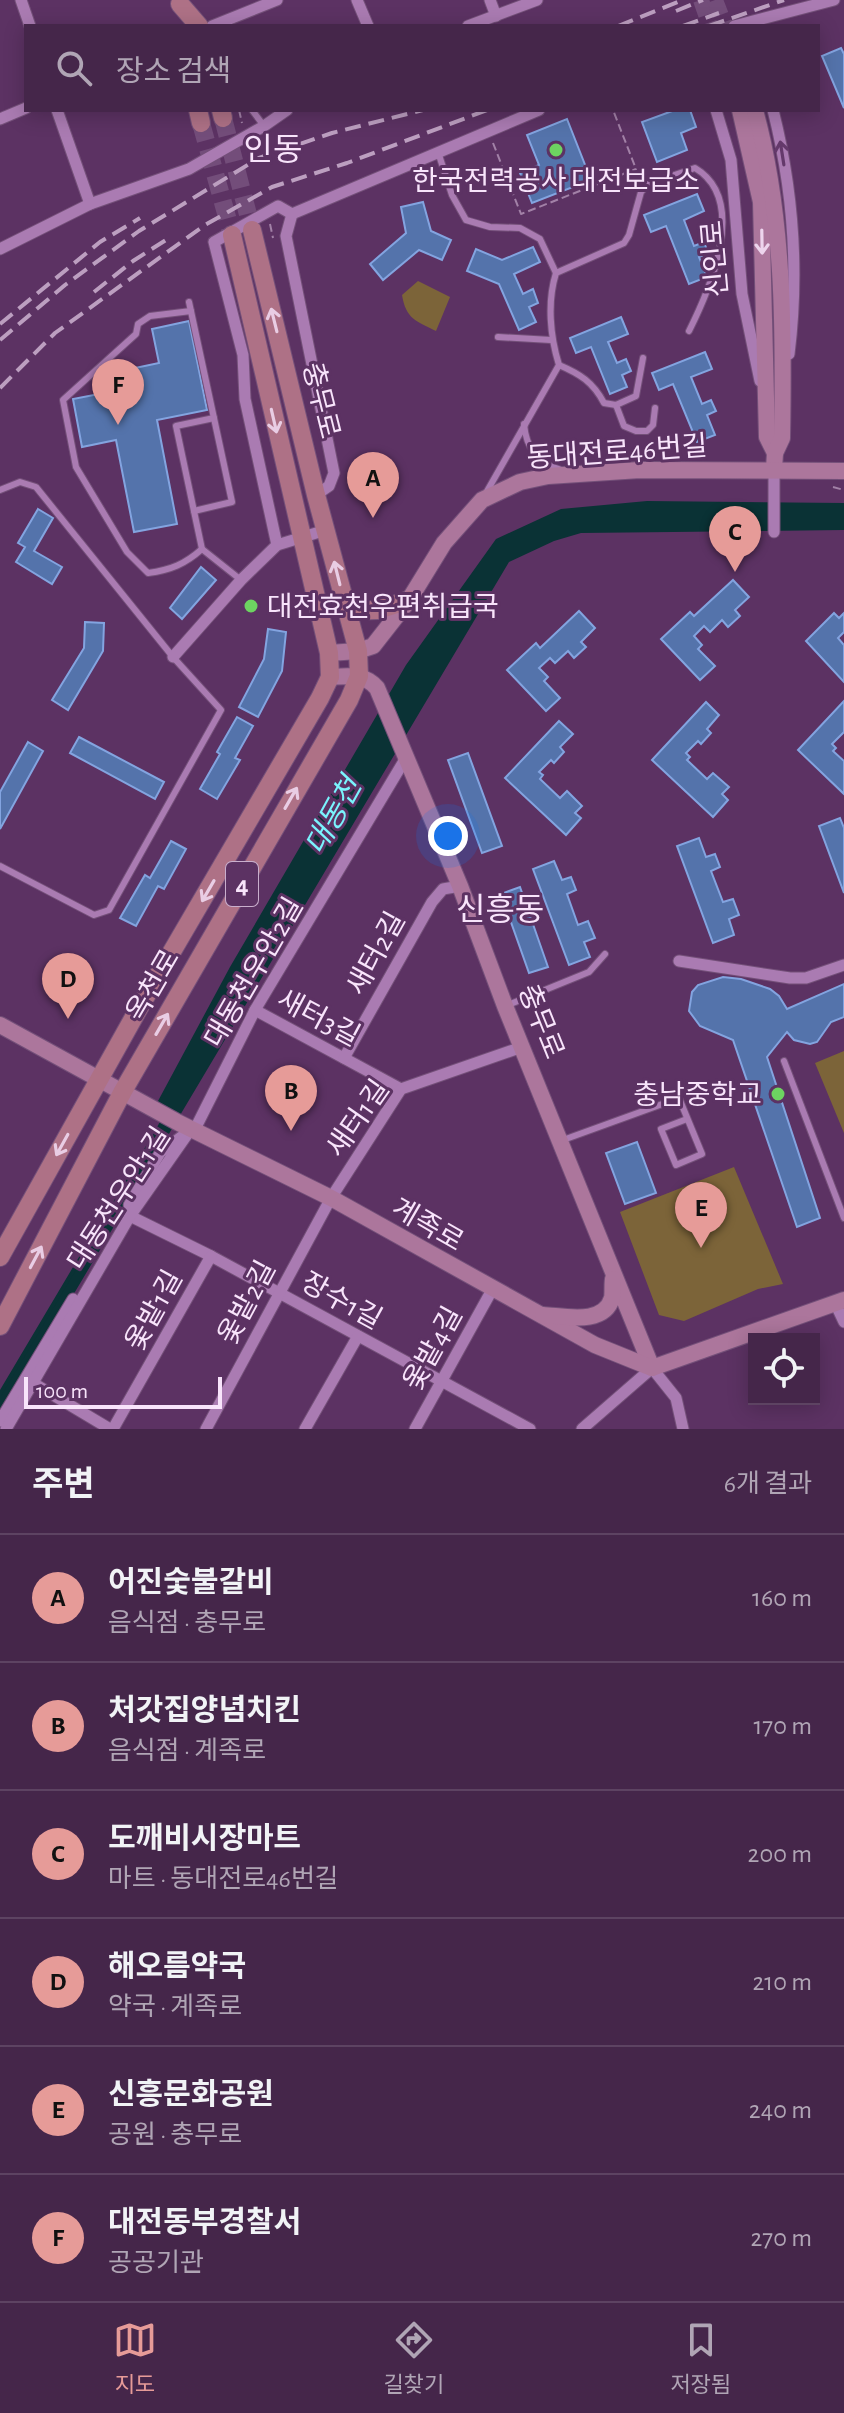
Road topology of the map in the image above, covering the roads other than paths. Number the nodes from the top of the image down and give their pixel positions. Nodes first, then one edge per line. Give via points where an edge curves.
1 (21, 0) edge
2 (277, 0) edge
3 (357, 0) edge
4 (490, 0) edge
5 (537, 0) edge
6 (834, 0) edge
7 (180, 2) edge
8 (496, 16) junction
9 (29, 24) edge
10 (177, 24) edge
11 (197, 24) edge
12 (221, 24) edge
13 (367, 24) edge
14 (474, 24) edge
15 (745, 24) edge
16 (24, 109) edge
17 (58, 112) edge
18 (254, 112) edge
19 (284, 112) edge
20 (534, 112) edge
21 (717, 112) edge
22 (740, 112) edge
23 (755, 112) edge
24 (773, 112) edge
25 (0, 119) edge
26 (264, 126) junction
27 (438, 152) junction
28 (90, 204) junction
29 (292, 214) junction
30 (252, 230) tunnel mouth
31 (232, 235) tunnel mouth
32 (0, 249) edge
33 (556, 273) junction
34 (189, 302) dead end
35 (191, 311) junction
36 (689, 331) dead end
37 (498, 337) dead end
38 (551, 340) junction
39 (643, 358) dead end
40 (559, 365) junction
41 (775, 400) junction
42 (616, 405) junction
43 (655, 408) dead end
44 (214, 418) junction
45 (524, 422) junction
46 (774, 468) junction
47 (844, 471) edge
48 (576, 474) junction
49 (0, 490) edge
50 (316, 495) junction
51 (482, 500) junction
52 (194, 511) junction
53 (326, 530) junction
54 (774, 532) dead end
55 (301, 537) junction
56 (277, 545) junction
57 (202, 549) junction
58 (241, 580) junction
59 (409, 600) junction
60 (347, 611) junction
61 (358, 651) junction
62 (329, 653) junction
63 (173, 657) junction
64 (359, 676) junction
65 (330, 677) junction
66 (407, 756) junction
67 (0, 866) edge
68 (460, 886) junction
69 (605, 954) dead end
70 (679, 961) dead end
71 (844, 965) edge
72 (505, 1006) junction
73 (255, 1010) junction
74 (0, 1025) edge
75 (522, 1047) junction
76 (344, 1058) junction
77 (784, 1061) dead end
78 (99, 1077) junction
79 (401, 1089) junction
80 (123, 1091) junction
81 (687, 1119) junction
82 (188, 1128) junction
83 (560, 1142) junction
84 (331, 1198) junction
85 (130, 1216) junction
86 (844, 1218) edge
87 (211, 1256) junction
88 (0, 1257) edge
89 (613, 1273) junction
90 (492, 1290) junction
91 (278, 1292) junction
92 (840, 1302) edge
93 (538, 1315) junction
94 (844, 1322) edge
95 (0, 1326) edge
96 (358, 1336) junction
97 (652, 1368) junction
98 (440, 1382) junction
99 (33, 1383) junction
100 (0, 1421) edge
101 (6, 1429) edge
102 (111, 1429) edge
103 (206, 1429) edge
104 (305, 1429) edge
105 (415, 1429) edge
106 (530, 1429) edge
107 (582, 1429) edge
108 (683, 1429) edge

1 - 9 street
2 - 12 street
3 - 13 street
4 - 8 street
5 - 8 street
6 - 15 street
7 - 10 main road
7 - 11 main road
8 - 14 street
16 - 25 street
17 - 28 street
18 - 26 lane
19 - 26 street
20 - 27 street
21 - 41 street, 신인로 via 731,160 742,294
22 -> 41 main road, 신인로 via 761,202
23 - 41 main road, 신인로 via 775,213
41 -> 24 street, 신인로 via 791,335 793,246
26 - 28 street via 189,169
27 - 29 street
27 - 33 lane via 466,220 520,228 540,239
28 - 32 street
29 - 50 street via 286,236 334,473 329,486
29 - 56 street via 278,206 214,242 243,355 245,399
50 -> 30 main road, 충무로 / 4
31 -> 55 main road, 충무로
33 - 36 lane via 624,243 648,184 695,168 708,176 722,220 719,256
33 - 38 lane
34 - 35 lane
35 - 44 lane
35 - 57 lane via 150,316 138,324 136,334 63,400 76,467 127,552 148,573 187,562
37 - 38 lane
38 - 40 lane
39 - 42 lane via 636,396
40 - 42 lane via 583,376 604,403
40 - 45 lane
41 - 46 main road, 신인로 via 767,437
42 - 43 lane via 624,426 636,431 653,425
44 - 52 lane via 232,502
44 - 52 lane via 176,426
45 - 48 lane via 533,455 550,467
45 - 51 lane
46 - 47 main road, 동대전로46번길
46 - 48 main road, 동대전로46번길
46 - 54 street
48 - 51 main road, 동대전로46번길 via 520,482
49 - 63 lane via 20,482 36,487
50 - 53 main road, 충무로 / 4
51 - 59 main road, 동대전로46번길 via 444,543
52 - 57 lane
53 - 55 street
60 -> 53 main road, 충무로 / 4
55 - 56 street
55 - 62 main road, 충무로
56 - 58 street
57 - 58 lane
58 - 63 street
59 - 60 main road via 378,610
59 - 61 main road, 동대전로46번길 via 382,637
60 - 61 main road, 충무로 / 4
61 - 62 main road
61 - 64 main road, 충무로 / 4
62 - 65 main road, 충무로
63 - 67 lane via 221,710 109,910 94,915
64 - 65 main road
64 - 66 main road, 충무로 via 371,681 380,695
80 -> 64 main road, 옥천로 / 4
65 -> 78 main road
66 - 68 main road, 충무로
66 - 73 street, 대동천우안2길
68 - 72 main road, 충무로
68 - 76 street, 새터2길 via 443,889 432,902
69 - 72 lane via 589,972
70 - 71 street via 790,978
72 - 75 main road, 충무로
73 - 76 street, 새터3길
73 - 82 street, 대동천우안2길
74 - 78 main road, 계족로
75 - 79 street, 새터1길
75 - 83 main road, 충무로
76 - 79 street, 새터3길
77 - 86 lane
78 - 80 main road, 계족로
78 -> 88 main road
79 - 84 street, 새터1길
80 - 82 main road, 계족로
95 -> 80 main road, 옥천로 / 4
81 - 81 lane via 661,1129 676,1165 702,1154
81 - 83 lane via 679,1098
82 - 84 main road, 계족로
82 - 85 street, 대동천우안1길
82 - 100 street, 대동천우안1길 via 160,1153
83 - 89 main road, 충무로
84 - 90 main road, 계족로
84 - 91 street, 옻밭2길
85 - 87 street, 장수1길
85 - 99 street, 대동천우안1길
87 - 91 street, 장수1길
87 - 102 street, 옻밭1길
89 - 93 main road via 612,1298 603,1312 591,1317
89 - 97 main road, 충무로
90 - 93 main road, 계족로
90 - 98 street, 옻밭4길
91 - 96 street, 장수1길
91 - 103 street, 옻밭2길
92 - 94 street
92 - 97 main road
93 - 97 main road, 계족로
96 - 98 street, 장수1길
96 - 104 street
97 - 107 street
97 - 108 street via 676,1398
98 - 105 street, 옻밭4길
98 - 106 street, 장수1길
99 - 101 street, 대동천우안1길
99 - 102 street

